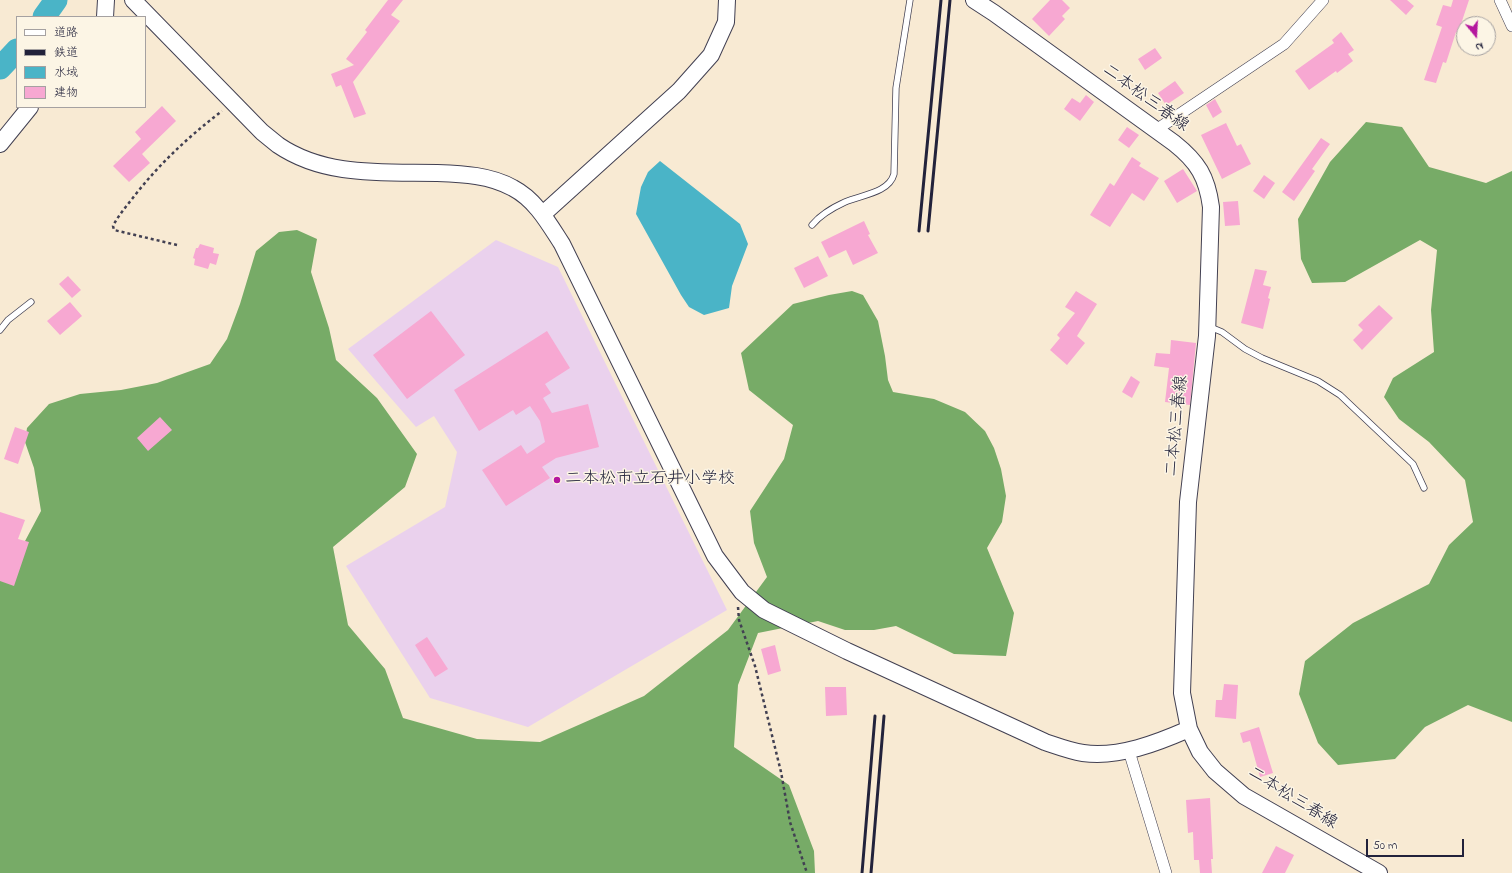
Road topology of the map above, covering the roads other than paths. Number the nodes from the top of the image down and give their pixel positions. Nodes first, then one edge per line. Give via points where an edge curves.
1 (106, 0) edge
2 (133, 0) edge
3 (728, 0) edge
4 (910, 0) edge
5 (974, 0) edge
6 (1324, 0) edge
7 (1500, 0) edge
8 (105, 16) edge
9 (1512, 26) edge
10 (29, 108) edge
11 (1156, 130) junction
12 (0, 144) edge
13 (543, 214) junction
14 (812, 225) dead end
15 (31, 302) dead end
16 (1208, 327) junction
17 (0, 330) edge
18 (1424, 488) dead end
19 (1189, 729) junction
20 (1129, 751) junction
21 (1166, 873) edge
22 (1379, 873) edge

1 - 8 street
2 - 13 street via 262,132 278,145 312,162 358,172 471,175 487,178 514,188
3 - 13 street via 726,22 711,55 679,91
4 - 14 lane via 896,88 893,179 884,188 828,211
5 - 11 street, 二本松三春線
6 - 11 street via 1284,44
7 - 9 street
10 - 12 street
11 - 16 street, 二本松三春線 via 1198,166 1209,191 1211,207
13 - 20 street via 562,244 715,556 742,592 764,610 1045,742 1083,753
15 - 17 lane via 8,320
16 - 18 lane via 1222,332 1262,358 1318,381 1340,395 1412,464
16 - 19 street, 二本松三春線 via 1188,502 1182,693
19 - 20 street
19 - 22 street, 二本松三春線 via 1200,752 1215,771 1244,796
20 - 21 street

